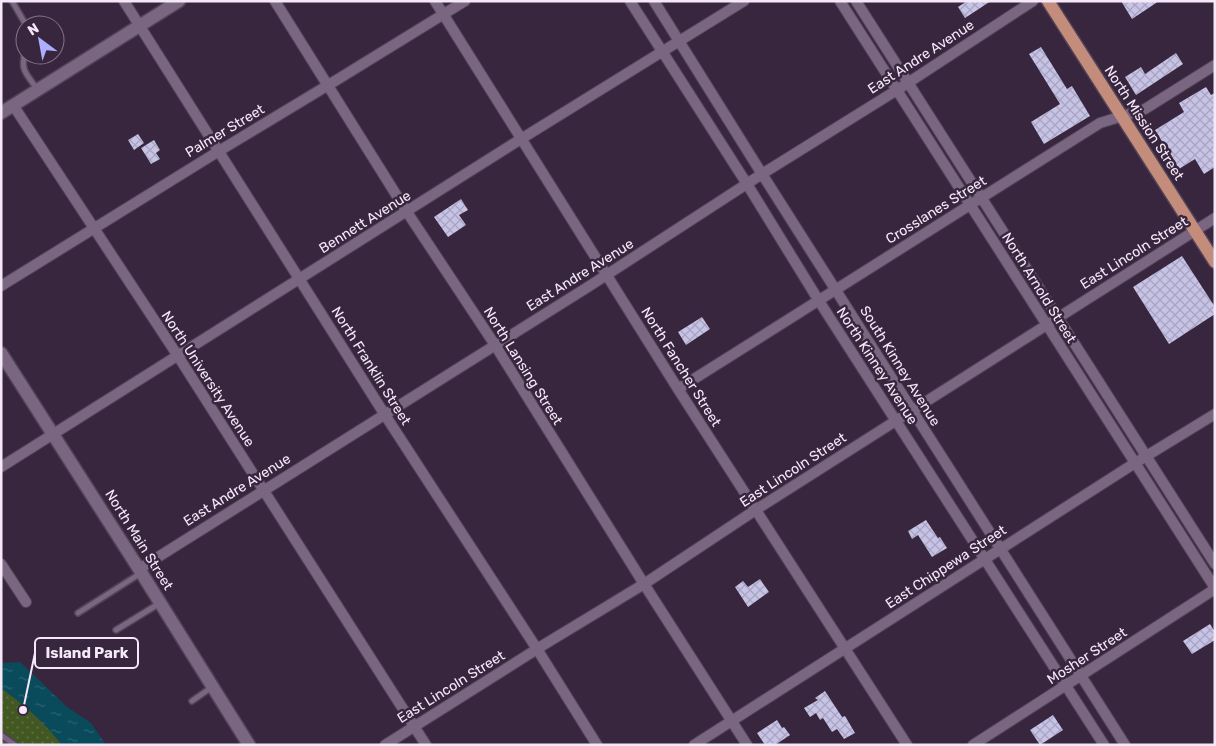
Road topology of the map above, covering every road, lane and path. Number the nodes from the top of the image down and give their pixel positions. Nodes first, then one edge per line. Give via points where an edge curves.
1 (12, 1) edge
2 (124, 1) edge
3 (179, 1) edge
4 (275, 1) edge
5 (435, 1) edge
6 (465, 1) edge
7 (630, 1) edge
8 (654, 1) edge
9 (744, 1) edge
10 (840, 1) edge
11 (856, 1) edge
12 (1033, 1) edge
13 (1048, 1) edge
14 (20, 15) edge
15 (444, 15) junction
16 (139, 26) junction
17 (680, 40) junction
18 (662, 53) junction
19 (23, 65) edge
20 (1215, 65) edge
21 (909, 82) junction
22 (328, 86) junction
23 (38, 90) junction
24 (897, 90) junction
25 (5, 109) edge
26 (1123, 117) junction
27 (521, 139) junction
28 (219, 151) junction
29 (762, 174) junction
30 (747, 184) junction
31 (982, 198) junction
32 (971, 204) junction
33 (406, 212) junction
34 (1215, 218) edge
35 (94, 228) junction
36 (1195, 231) junction
37 (1215, 262) edge
38 (607, 275) junction
39 (300, 280) junction
40 (1, 286) edge
41 (836, 290) junction
42 (819, 301) junction
43 (1057, 318) junction
44 (1046, 324) junction
45 (494, 345) junction
46 (1, 353) edge
47 (178, 356) junction
48 (678, 389) junction
49 (912, 410) junction
50 (385, 414) junction
51 (1215, 414) edge
52 (896, 421) junction
53 (53, 434) junction
54 (1147, 456) junction
55 (1135, 463) junction
56 (1, 467) edge
57 (263, 490) junction
58 (757, 509) junction
59 (1001, 549) junction
60 (985, 559) junction
61 (1, 564) edge
62 (1215, 564) edge
63 (141, 571) junction
64 (644, 584) junction
65 (1215, 589) edge
66 (26, 602) dead end
67 (161, 603) junction
68 (78, 613) dead end
69 (116, 630) dead end
70 (845, 648) junction
71 (537, 649) junction
72 (1081, 676) junction
73 (1067, 686) junction
74 (213, 687) junction
75 (192, 701) dead end
76 (731, 720) junction
77 (414, 726) junction
78 (1, 735) edge
79 (14, 745) edge
80 (249, 745) edge
81 (385, 745) edge
82 (426, 745) edge
83 (597, 745) edge
84 (694, 745) edge
85 (747, 745) edge
86 (907, 745) edge
87 (973, 745) edge
88 (1104, 745) edge
89 (1125, 745) edge

1 - 14 lane
2 - 16 street, North Franklin Street
3 - 16 street
4 - 22 street, North Lansing Street
5 - 15 street, North Fancher Street
6 - 15 street, Palmer Street
7 - 18 street, North Kinney Avenue
8 - 17 street, South Kinney Avenue
9 - 17 street, Bennett Avenue
10 - 24 street, North Arnold Street
11 - 21 street, North Arnold Street
12 - 21 street, East Andre Avenue
13 - 26 main road, North Mission Street
15 - 22 street, Palmer Street
15 - 27 street, North Fancher Street
16 - 23 street
16 - 28 street, North Franklin Street
17 - 18 street, Bennett Avenue
17 - 29 street, South Kinney Avenue
18 - 27 street, Bennett Avenue
18 - 30 street, North Kinney Avenue
19 - 23 lane
20 - 26 street, Crosslanes Street via 1145,109
21 - 24 street, East Andre Avenue
21 - 31 street, North Arnold Street
22 - 28 street, Palmer Street
22 - 33 street, North Lansing Street
23 - 25 street
24 - 29 street, East Andre Avenue
24 - 32 street, North Arnold Street
25 - 35 street, North University Avenue
26 - 31 street, Crosslanes Street via 1100,123
26 - 36 main road, North Mission Street
27 - 33 street, Bennett Avenue
27 - 38 street, North Fancher Street
28 - 35 street, Palmer Street
28 - 39 street, North Franklin Street
29 - 30 street, East Andre Avenue
29 - 41 street, South Kinney Avenue
30 - 38 street, East Andre Avenue
30 - 42 street, North Kinney Avenue
31 - 32 street, Crosslanes Street
31 - 43 street, North Arnold Street
32 - 41 street, Crosslanes Street
32 - 44 street, North Arnold Street
33 - 39 street, Bennett Avenue
33 - 45 street, North Lansing Street
34 - 36 street, East Lincoln Street
35 - 40 street, Palmer Street
35 - 47 street, North University Avenue
36 - 37 main road, North Mission Street
36 - 43 street, East Lincoln Street
38 - 45 street, East Andre Avenue
38 - 48 street, North Fancher Street
39 - 47 street, Bennett Avenue
39 - 50 street, North Franklin Street
41 - 42 street, Crosslanes Street
41 - 49 street, South Kinney Avenue
42 - 48 street, Crosslanes Street
42 - 52 street, North Kinney Avenue
43 - 44 street, East Lincoln Street
43 - 54 street, North Arnold Street
44 - 49 street, East Lincoln Street
44 - 55 street, North Arnold Street
45 - 50 street, East Andre Avenue
45 - 64 street, North Lansing Street
46 - 53 street, North Main Street
47 - 53 street, Bennett Avenue
47 - 57 street, North University Avenue
48 - 58 street, North Fancher Street
49 - 52 street, East Lincoln Street
49 - 59 street, South Kinney Avenue
50 - 57 street, East Andre Avenue
50 - 71 street, North Franklin Street
51 - 54 street, East Chippewa Street
52 - 58 street, East Lincoln Street
52 - 60 street, North Kinney Avenue
53 - 56 street, Bennett Avenue
53 - 63 street, North Main Street
54 - 55 street, East Chippewa Street
54 - 62 street, North Arnold Street
55 - 59 street, East Chippewa Street
55 - 65 street, North Arnold Street
57 - 63 street, East Andre Avenue
57 - 77 street, North University Avenue
58 - 64 street, East Lincoln Street
58 - 70 street, North Fancher Street
59 - 60 street, East Chippewa Street
59 - 72 street, South Kinney Avenue
60 - 70 street, East Chippewa Street
60 - 73 street, North Kinney Avenue
61 - 66 street
63 - 67 street, North Main Street
63 - 68 lane
64 - 71 street, East Lincoln Street
64 - 76 street, North Lansing Street
65 - 72 street, Mosher Street
67 - 69 lane
67 - 74 street, North Main Street
70 - 76 street, East Chippewa Street
70 - 86 street, North Fancher Street
71 - 77 street, East Lincoln Street
71 - 83 street, North Franklin Street
72 - 73 street, Mosher Street
72 - 89 street, South Kinney Avenue
73 - 87 street, Mosher Street
73 - 88 street, North Kinney Avenue
74 - 75 lane
74 - 80 street, North Main Street
76 - 84 street, East Chippewa Street
76 - 85 street, North Lansing Street
77 - 81 street, East Lincoln Street
77 - 82 street, North University Avenue
78 - 79 lane

